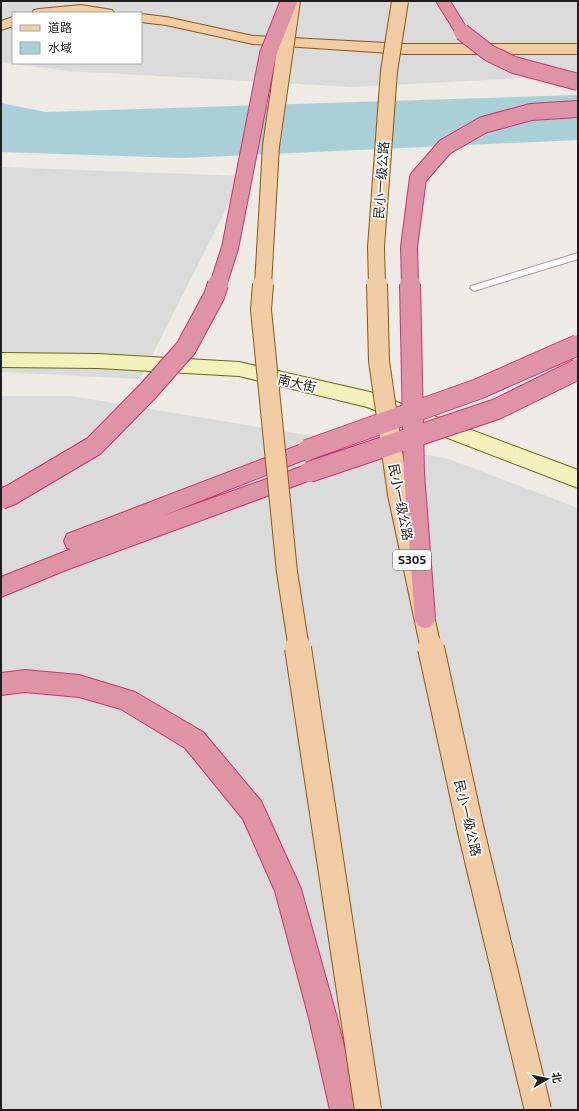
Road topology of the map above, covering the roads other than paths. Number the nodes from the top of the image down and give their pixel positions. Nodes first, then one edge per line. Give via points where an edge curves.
1 (289, 1) edge
2 (292, 1) edge
3 (400, 1) edge
4 (443, 1) edge
5 (50, 12) edge
6 (100, 12) edge
7 (142, 18) edge
8 (12, 21) edge
9 (1, 26) edge
10 (578, 49) edge
11 (578, 82) edge
12 (578, 110) edge
13 (578, 256) edge
14 (474, 288) dead end
15 (578, 345) edge
16 (1, 360) edge
17 (578, 369) edge
18 (578, 479) edge
19 (1, 500) edge
20 (1, 571) edge
21 (1, 587) edge
22 (425, 618) junction
23 (1, 684) edge
24 (345, 1110) edge
25 (368, 1110) edge
26 (538, 1110) edge

1 - 19 highway, bridge via 268,54 230,248 214,296 186,348 94,446
2 - 25 main road, bridge via 271,146 262,310 287,572
3 - 22 main road, 民小一级公路 / S305, bridge via 389,71 376,247 378,361 398,494
4 - 11 highway, bridge via 462,32 488,53 514,65
5 - 6 main road via 81,9
7 - 10 main road via 253,40 405,49
8 - 9 main road
12 - 22 highway, bridge via 531,112 483,125 445,147 418,178 408,247 414,473
13 - 14 lane
15 - 20 highway, bridge via 478,389 307,450
16 - 18 main road, 南大街 via 98,361 239,370 370,400
17 - 21 highway, bridge via 497,409 309,472 58,563
22 - 26 main road, 民小一级公路 / S305, bridge via 471,832
23 - 24 highway via 25,681 79,686 127,700 194,740 252,810 288,889

